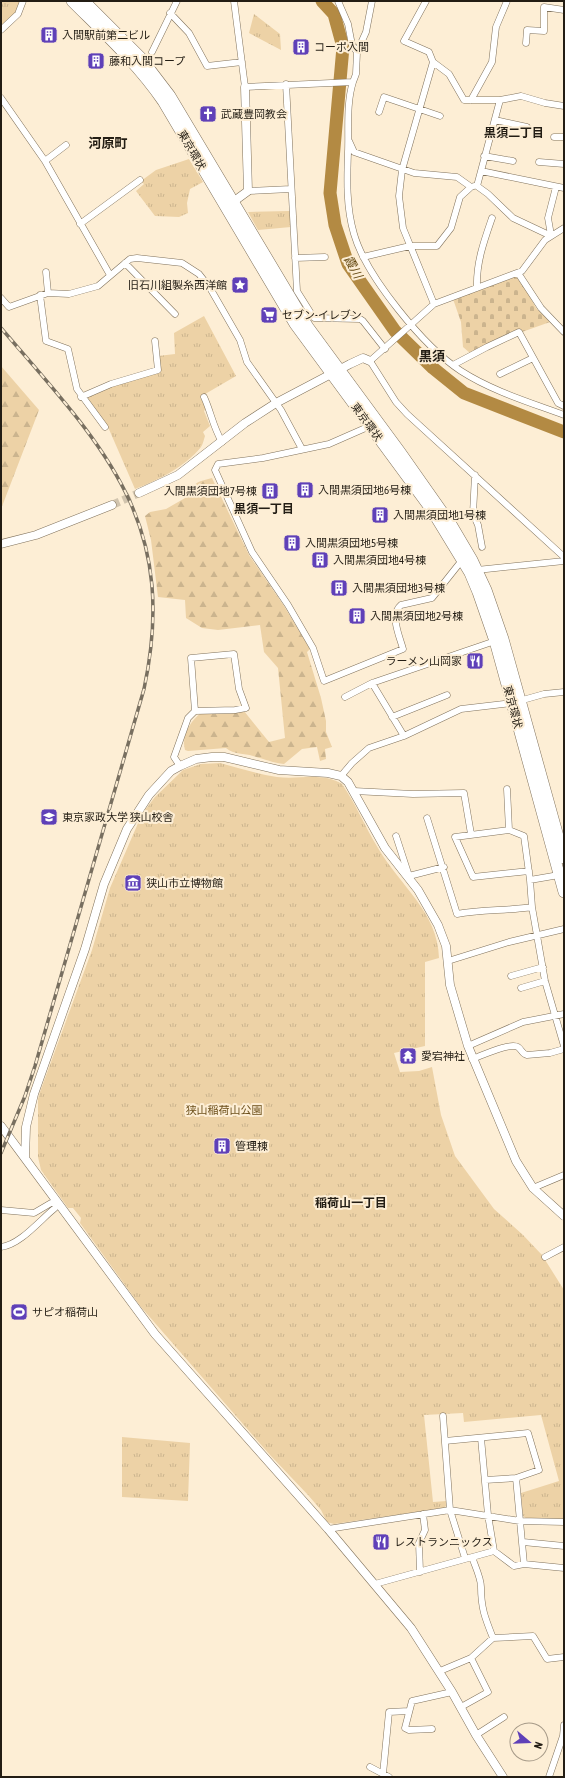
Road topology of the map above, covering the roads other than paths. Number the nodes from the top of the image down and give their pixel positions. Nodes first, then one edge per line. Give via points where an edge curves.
1 (23, 1) edge
2 (72, 1) edge
3 (84, 1) edge
4 (177, 1) edge
5 (234, 1) edge
6 (338, 1) edge
7 (372, 1) edge
8 (425, 1) edge
9 (507, 1) edge
10 (564, 10) edge
11 (170, 13) junction
12 (1, 30) edge
13 (526, 43) dead end
14 (152, 52) dead end
15 (357, 52) junction
16 (242, 62) junction
17 (433, 62) junction
18 (351, 83) junction
19 (286, 84) junction
20 (245, 87) junction
21 (1, 98) edge
22 (471, 100) junction
23 (500, 100) junction
24 (564, 106) edge
25 (419, 109) junction
26 (379, 112) dead end
27 (440, 116) dead end
28 (495, 120) junction
29 (526, 127) dead end
30 (554, 137) dead end
31 (564, 137) edge
32 (349, 139) junction
33 (66, 145) dead end
34 (484, 156) junction
35 (45, 161) junction
36 (513, 161) dead end
37 (539, 162) dead end
38 (564, 164) edge
39 (402, 170) junction
40 (481, 171) junction
41 (140, 180) dead end
42 (474, 186) junction
43 (556, 187) junction
44 (564, 188) edge
45 (291, 189) junction
46 (248, 191) junction
47 (233, 202) junction
48 (492, 218) dead end
49 (80, 224) junction
50 (562, 231) edge
51 (550, 235) junction
52 (410, 246) junction
53 (325, 257) dead end
54 (363, 257) junction
55 (295, 258) junction
56 (125, 263) junction
57 (46, 272) dead end
58 (518, 274) junction
59 (110, 276) junction
60 (477, 288) junction
61 (48, 293) junction
62 (40, 295) junction
63 (1, 298) edge
64 (434, 304) junction
65 (175, 314) dead end
66 (411, 327) junction
67 (564, 332) edge
68 (155, 341) dead end
69 (385, 349) junction
70 (533, 358) junction
71 (370, 361) junction
72 (453, 365) junction
73 (335, 372) junction
74 (500, 374) dead end
75 (82, 396) junction
76 (204, 397) dead end
77 (276, 403) junction
78 (564, 406) edge
79 (564, 415) edge
80 (370, 426) junction
81 (105, 427) dead end
82 (222, 442) junction
83 (302, 449) junction
84 (475, 475) junction
85 (139, 493) tunnel mouth
86 (112, 505) tunnel mouth
87 (1, 544) edge
88 (482, 547) dead end
89 (564, 557) edge
90 (463, 560) junction
91 (564, 561) edge
92 (477, 570) junction
93 (495, 641) junction
94 (372, 684) junction
95 (564, 692) edge
96 (447, 696) dead end
97 (345, 697) dead end
98 (516, 702) junction
99 (195, 711) junction
100 (392, 717) junction
101 (404, 736) junction
102 (180, 766) junction
103 (341, 776) junction
104 (507, 789) dead end
105 (354, 790) junction
106 (427, 818) dead end
107 (509, 830) junction
108 (471, 834) junction
109 (396, 836) dead end
110 (564, 858) edge
111 (444, 867) junction
112 (529, 871) junction
113 (559, 875) junction
114 (409, 876) junction
115 (530, 880) junction
116 (564, 892) edge
117 (532, 907) junction
118 (564, 929) edge
119 (537, 935) junction
120 (448, 962) junction
121 (542, 966) junction
122 (511, 976) dead end
123 (545, 981) junction
124 (521, 988) dead end
125 (564, 1014) edge
126 (554, 1016) junction
127 (468, 1046) junction
128 (564, 1048) edge
129 (472, 1059) junction
130 (1, 1126) edge
131 (25, 1158) junction
132 (564, 1174) edge
133 (533, 1188) junction
134 (57, 1203) junction
135 (1, 1210) edge
136 (564, 1216) edge
137 (564, 1246) edge
138 (1, 1247) edge
139 (545, 1257) dead end
140 (442, 1416) dead end
141 (481, 1438) junction
142 (445, 1441) junction
143 (516, 1478) junction
144 (485, 1480) junction
145 (450, 1510) junction
146 (424, 1514) junction
147 (488, 1515) junction
148 (520, 1521) junction
149 (564, 1522) edge
150 (328, 1529) junction
151 (523, 1542) junction
152 (564, 1546) edge
153 (494, 1551) junction
154 (469, 1558) junction
155 (524, 1564) junction
156 (564, 1568) edge
157 (420, 1572) junction
158 (375, 1584) junction
159 (493, 1638) junction
160 (564, 1657) edge
161 (471, 1658) junction
162 (440, 1671) junction
163 (452, 1692) junction
164 (461, 1707) junction
165 (409, 1711) junction
166 (504, 1717) dead end
167 (564, 1724) edge
168 (432, 1729) dead end
169 (476, 1735) junction
170 (370, 1767) dead end
171 (386, 1775) edge
172 (503, 1777) edge
173 (549, 1777) edge

1 - 12 street via 18,14
2 - 73 highway, 東京環状 via 149,80 304,337
3 - 47 highway, 東京環状 via 155,75
4 - 11 street
5 - 16 street
6 - 15 street via 348,24 352,45
7 - 15 street via 366,32
8 - 17 street via 404,40 428,52
9 - 22 street via 496,27 492,62
10 - 13 street via 544,6 544,31 527,30
11 - 14 street
11 - 16 street via 190,33 207,66
15 - 18 street via 356,74
16 - 20 street
17 - 22 street via 449,74 464,100
17 - 25 street
18 - 19 street
18 - 32 street
19 - 20 street
19 - 45 street
20 - 46 street
21 - 35 street
22 - 23 street
23 - 24 street via 521,96
23 - 28 street
25 - 26 street via 384,97
25 - 27 street
25 - 39 street
28 - 29 street
28 - 34 street
30 - 31 street
32 - 39 street via 354,152
32 - 54 street via 350,218
33 - 35 street
34 - 36 street
34 - 40 street
35 - 49 street
37 - 38 street
39 - 42 street via 457,177
39 - 52 street via 400,213
40 - 42 street
40 - 43 street
41 - 49 street
42 - 51 street via 488,194 513,218
42 - 52 street via 460,197 451,228 437,246
43 - 44 street
43 - 51 street via 548,218
45 - 46 street
45 - 55 street
46 - 47 street
47 - 73 highway, 東京環状
48 - 60 street via 482,247
49 - 59 street
50 - 51 street
51 - 58 street
52 - 54 street
52 - 64 street
53 - 55 street
54 - 66 street
55 - 69 street via 297,291 314,318 360,319
56 - 59 street
56 - 65 street
56 - 77 street via 137,258 182,263 200,274 240,340 247,362
57 - 61 street
58 - 60 street
58 - 67 street via 541,308
59 - 61 street via 98,286 69,294
60 - 64 street
61 - 62 street
62 - 63 street via 8,307
62 - 75 street via 46,341 68,348 77,389
64 - 66 street
66 - 69 street
66 - 72 street
68 - 75 street via 158,370
69 - 71 street
70 - 72 street via 519,332
70 - 74 street
70 - 78 street via 558,403
71 - 73 street via 363,358
71 - 84 street via 400,406
72 - 79 street via 505,394
73 - 77 street
73 - 80 highway, 東京環状
73 - 92 highway, 東京環状 via 452,526
75 - 81 street
76 - 82 street via 210,409 212,424
77 - 82 street
77 - 83 street
80 - 83 street via 329,444
80 - 90 highway, 東京環状 via 431,510
82 - 85 street via 178,475
83 - 90 street via 263,458 218,464 215,470 252,552 313,648 324,681 403,649 395,614 398,608 401,605 432,598
84 - 88 street via 473,514
84 - 89 street
86 - 87 street via 36,535
90 - 93 highway, 東京環状 via 478,592
91 - 92 street
92 - 98 highway, 東京環状 via 498,626
93 - 94 street
93 - 98 highway, 東京環状
94 - 97 street
94 - 100 street
95 - 98 street via 544,694
96 - 100 street
98 - 101 street via 460,709
98 - 110 highway, 東京環状
98 - 113 highway, 東京環状
99 - 99 street via 191,658 234,654 239,688 246,708
99 - 102 street via 188,718 174,757
100 - 101 street
101 - 103 street via 369,748
102 - 103 street via 196,759 224,758 267,768
102 - 131 street via 171,771 141,806 115,856 34,1094 26,1127
103 - 105 street
104 - 107 street
105 - 108 street via 413,794 464,793
105 - 114 street via 385,848
106 - 111 street
107 - 108 street
107 - 112 street via 524,836
108 - 112 street via 455,837 473,876
109 - 114 street
111 - 114 street
111 - 117 street via 457,914 483,909 513,910
112 - 115 street
113 - 115 street
113 - 116 highway, 東京環状
114 - 120 street via 438,925 446,946
115 - 117 street
117 - 119 street
118 - 119 street
119 - 120 street
119 - 121 street
120 - 127 street via 450,985
121 - 122 street
121 - 123 street
123 - 124 street
123 - 126 street
125 - 126 street
126 - 127 street via 523,1022
126 - 128 street
127 - 129 street
128 - 129 street via 550,1053 527,1055 514,1046
129 - 133 street via 516,1161
130 - 131 street
131 - 134 street
132 - 133 street
133 - 136 street
134 - 135 street via 51,1203 34,1213
134 - 138 street via 55,1208 17,1242
134 - 150 street via 155,1334
137 - 139 street
140 - 142 street
141 - 142 street
141 - 143 street via 528,1433 539,1470
141 - 144 street
142 - 145 street
143 - 144 street
143 - 148 street
144 - 147 street
145 - 146 street
145 - 147 street
145 - 154 street
146 - 150 street
146 - 157 street via 425,1530 419,1543
147 - 148 street
147 - 153 street
148 - 149 street
148 - 151 street
150 - 158 street
151 - 152 street
151 - 155 street
153 - 154 street
153 - 155 street via 514,1566
154 - 157 street
154 - 159 street via 482,1586 480,1594 485,1619
155 - 156 street
157 - 158 street
158 - 162 street via 411,1628
159 - 160 street via 533,1636 547,1659
159 - 161 street
161 - 162 street
161 - 164 street via 488,1692
162 - 163 street
163 - 164 street
163 - 165 street via 412,1701
164 - 169 street
165 - 168 street via 405,1728
165 - 171 street via 389,1712
166 - 169 street
167 - 173 street via 563,1736
169 - 172 street
170 - 171 street

